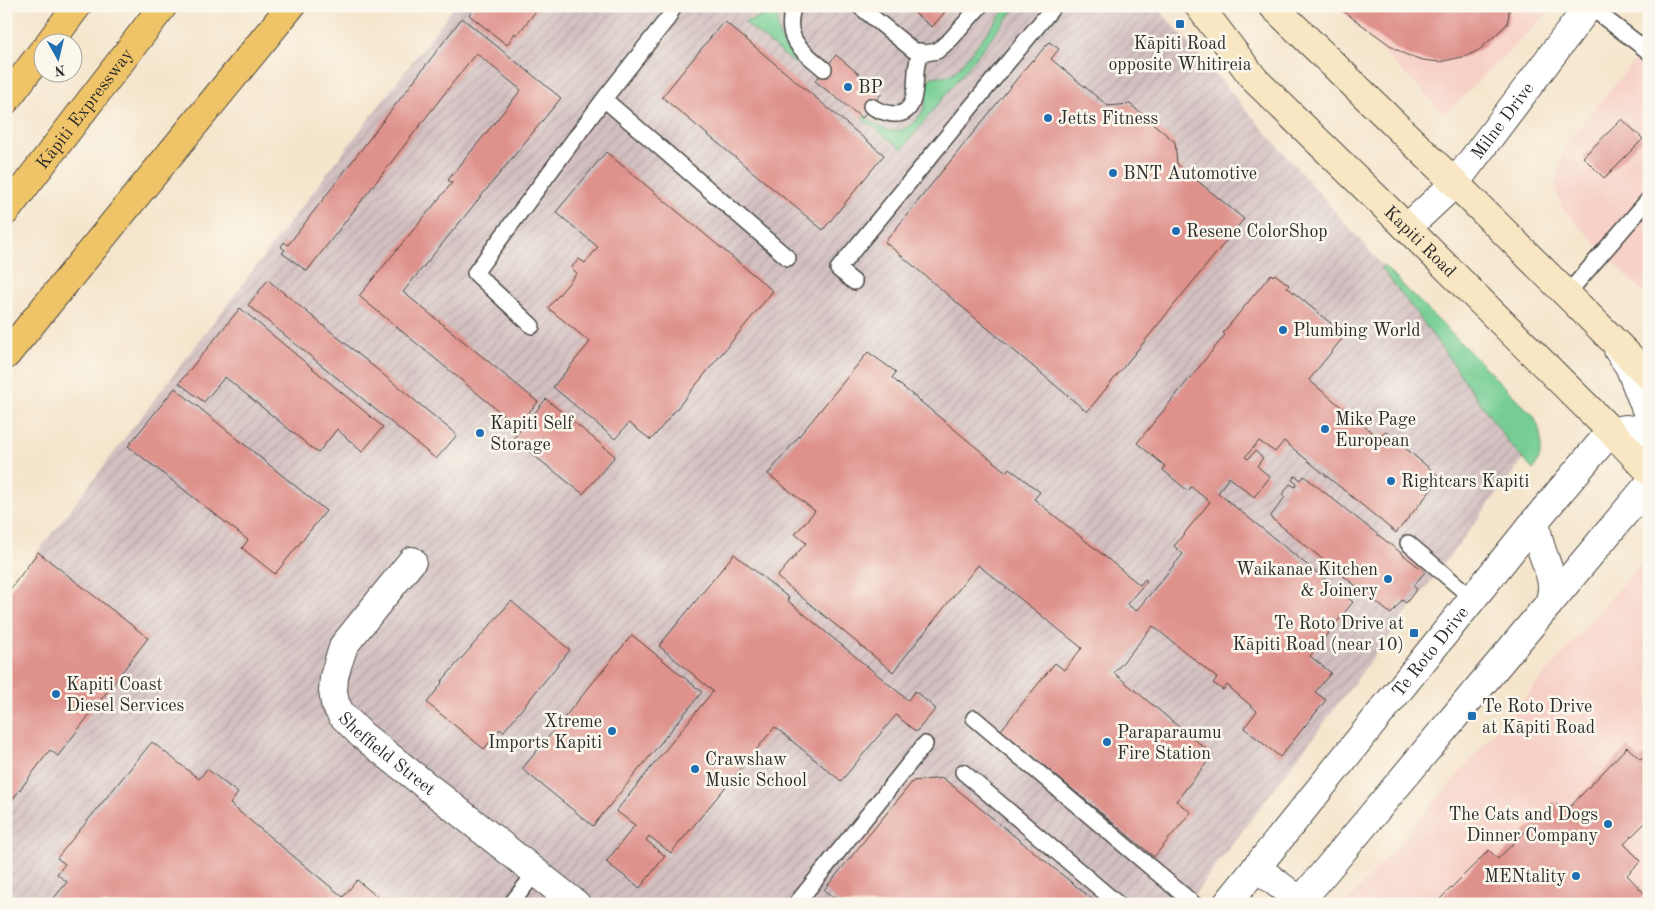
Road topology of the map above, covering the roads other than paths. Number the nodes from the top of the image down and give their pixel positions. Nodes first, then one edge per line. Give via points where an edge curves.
1 (78, 6) edge
2 (163, 6) edge
3 (291, 6) edge
4 (674, 6) edge
5 (794, 6) edge
6 (859, 6) edge
7 (980, 6) edge
8 (1054, 6) edge
9 (1199, 6) edge
10 (1273, 6) edge
11 (1589, 6) edge
12 (58, 32) edge
13 (920, 51) junction
14 (1649, 52) edge
15 (32, 65) edge
16 (824, 69) dead end
17 (604, 99) junction
18 (6, 100) edge
19 (871, 106) dead end
20 (1455, 183) junction
21 (1649, 199) edge
22 (6, 211) edge
23 (1407, 228) junction
24 (788, 258) dead end
25 (854, 282) dead end
26 (1567, 294) junction
27 (532, 326) dead end
28 (1610, 339) junction
29 (6, 355) edge
30 (1649, 376) edge
31 (1649, 417) edge
32 (1611, 431) junction
33 (1649, 432) edge
34 (1649, 471) edge
35 (1649, 484) edge
36 (1534, 521) junction
37 (1408, 543) dead end
38 (412, 561) dead end
39 (1473, 599) junction
40 (1548, 605) junction
41 (974, 718) dead end
42 (925, 744) dead end
43 (963, 772) dead end
44 (1256, 867) junction
45 (536, 872) junction
46 (1299, 902) edge
47 (573, 903) edge
48 (511, 904) edge
49 (796, 904) edge
50 (1118, 904) edge
51 (1194, 904) edge
52 (1227, 904) edge

1 - 12 highway
2 - 22 highway, Kāpiti Expressway
3 - 29 highway
4 - 17 lane
5 - 16 lane via 790,17 797,45
6 - 13 lane via 913,50
7 - 13 lane via 938,51
8 - 25 lane via 838,268
9 - 23 main road, Kapiti Road via 1256,80
10 - 20 main road
11 - 14 lane
11 - 20 street, Milne Drive
13 - 19 lane via 915,92 907,111 888,114
15 - 18 highway
17 - 24 lane
17 - 27 lane via 475,273
20 - 23 street, Milne Drive
20 - 26 main road
21 - 26 lane
23 - 32 main road, Kapiti Road
26 - 28 main road
28 - 30 main road
28 - 31 street via 1630,366
32 - 33 street
32 - 34 main road, Kapiti Road
32 - 36 street, Te Roto Drive
35 - 40 street
36 - 39 street, Te Roto Drive
36 - 40 street via 1552,579
37 - 39 lane
38 - 45 street, Sheffield Street via 344,645 334,677 335,703 341,714 362,735
39 - 44 street, Te Roto Drive
40 - 46 street
41 - 51 lane
42 - 49 lane
43 - 50 lane
44 - 46 street
44 - 52 street, Te Roto Drive
45 - 47 street, Sheffield Street
45 - 48 lane

